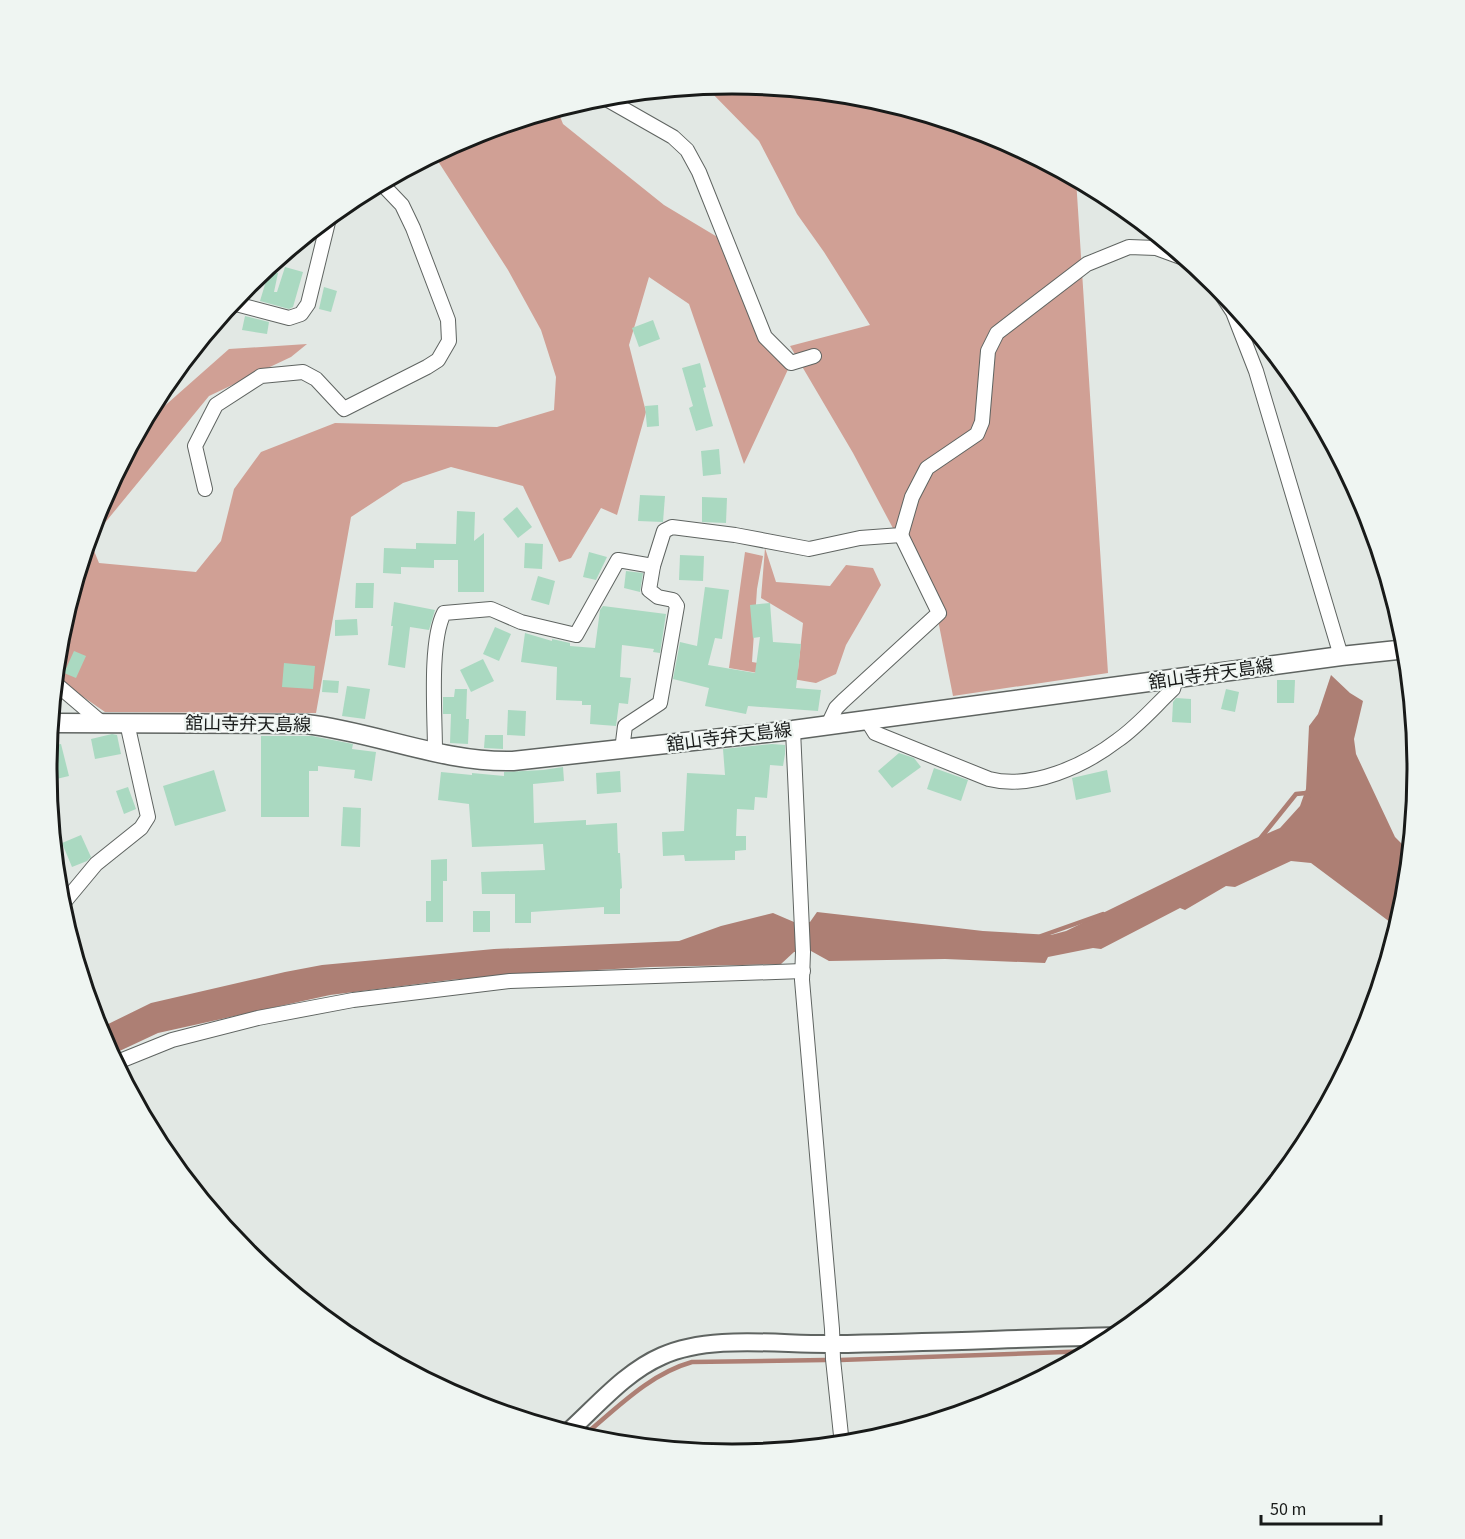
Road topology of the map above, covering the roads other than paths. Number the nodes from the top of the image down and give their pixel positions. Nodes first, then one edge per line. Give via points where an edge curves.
1 (616, 105) edge
2 (387, 189) edge
3 (325, 231) edge
4 (1165, 251) edge
5 (242, 306) edge
6 (1236, 320) edge
7 (814, 356) dead end
8 (205, 489) dead end
9 (901, 535) junction
10 (653, 566) junction
11 (1397, 650) edge
12 (1341, 656) junction
13 (1176, 679) junction
14 (62, 689) edge
15 (867, 720) junction
16 (58, 723) edge
17 (102, 723) junction
18 (127, 723) junction
19 (828, 725) junction
20 (793, 730) junction
21 (622, 750) junction
22 (435, 751) junction
23 (69, 896) edge
24 (803, 971) junction
25 (123, 1060) edge
26 (1099, 1337) edge
27 (832, 1344) junction
28 (575, 1426) edge
29 (841, 1436) edge

1 - 7 street via 673,137 687,150 765,337 791,363
2 - 8 street via 402,205 413,228 448,320 449,341 438,360 344,409 316,379 303,372 261,376 216,405 195,446
3 - 5 street via 308,304 301,315 289,318
4 - 9 street via 1130,247 1087,264 997,333 988,351 982,422 977,434 927,468 912,497
6 - 12 street via 1256,371
9 - 10 street via 860,538 809,549 735,534 672,527 664,531
9 - 19 street via 939,614 843,701
10 - 21 street via 650,590 658,597 673,600 677,606 660,703 625,726
10 - 22 street via 618,560 576,635 521,622 491,609 444,613 435,654
11 - 12 main road, 舘山寺弁天島線
12 - 13 main road, 舘山寺弁天島線
13 - 15 main road, 舘山寺弁天島線
13 - 15 street via 1173,689 1119,740 1081,762 1023,782 989,780 875,733
14 - 17 street
15 - 19 main road, 舘山寺弁天島線
16 - 17 main road, 舘山寺弁天島線
17 - 18 main road, 舘山寺弁天島線
18 - 22 main road, 舘山寺弁天島線 via 306,724
18 - 23 street via 148,817 141,828 96,864
19 - 20 main road, 舘山寺弁天島線
20 - 21 main road, 舘山寺弁天島線
20 - 24 street
21 - 22 main road, 舘山寺弁天島線 via 499,762
24 - 25 street via 510,981 353,1000 172,1040
24 - 27 street
26 - 27 street
27 - 28 street via 709,1344 674,1352 634,1372
27 - 29 street

